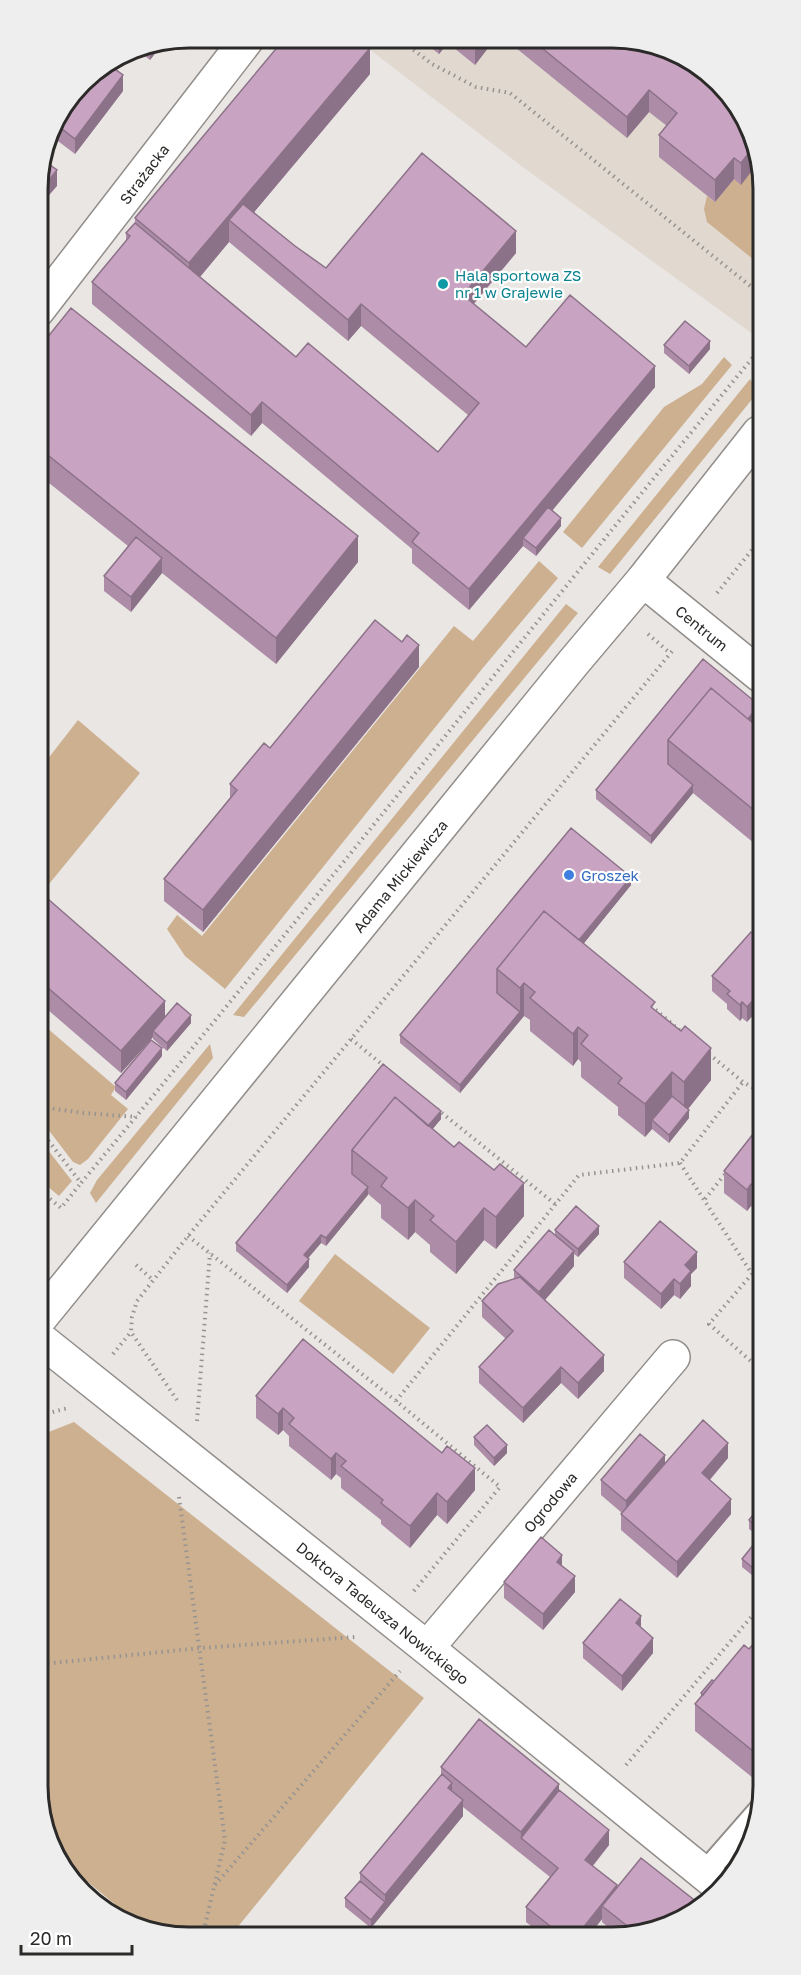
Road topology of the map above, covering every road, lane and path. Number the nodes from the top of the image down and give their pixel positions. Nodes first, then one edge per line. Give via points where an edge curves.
1 (240, 48) edge
2 (411, 48) edge
3 (753, 289) edge
4 (48, 297) edge
5 (753, 357) edge
6 (753, 442) edge
7 (643, 580) junction
8 (648, 634) dead end
9 (753, 669) edge
10 (643, 1000) edge
11 (689, 1037) edge
12 (351, 1039) junction
13 (707, 1052) edge
14 (388, 1069) edge
15 (743, 1082) junction
16 (753, 1088) edge
17 (434, 1107) edge
18 (48, 1108) edge
19 (136, 1117) junction
20 (48, 1140) edge
21 (680, 1163) junction
22 (726, 1173) edge
23 (81, 1183) junction
24 (48, 1197) edge
25 (705, 1199) junction
26 (555, 1204) junction
27 (188, 1236) junction
28 (210, 1253) junction
29 (136, 1265) dead end
30 (153, 1280) junction
31 (48, 1308) edge
32 (48, 1346) edge
33 (673, 1357) dead end
34 (108, 1359) dead end
35 (753, 1363) edge
36 (396, 1401) junction
37 (68, 1408) dead end
38 (48, 1413) edge
39 (197, 1421) dead end
40 (179, 1495) dead end
41 (411, 1594) dead end
42 (753, 1615) edge
43 (362, 1637) dead end
44 (201, 1648) junction
45 (427, 1648) junction
46 (48, 1663) edge
47 (401, 1670) dead end
48 (626, 1766) dead end
49 (744, 1834) edge
50 (713, 1881) edge
51 (214, 1887) junction
52 (205, 1927) edge

1 - 4 street, Strażacka
2 - 3 path via 476,87 510,93
5 - 19 path
6 - 7 street, Adama Mickiewicza
7 - 9 street, Centrum
7 - 31 street, Adama Mickiewicza
8 - 12 path via 670,653
10 - 11 path
12 - 14 path
12 - 27 path
13 - 15 path
15 - 16 path
15 - 21 path
17 - 26 path
18 - 19 path
19 - 23 path
20 - 23 path
21 - 25 path
21 - 26 path via 579,1175
22 - 25 path
23 - 24 path via 62,1208
25 - 35 path via 752,1274 710,1324
26 - 36 path
27 - 28 path
27 - 30 path
28 - 36 path
28 - 39 path
29 - 30 path
30 - 34 path via 137,1301 131,1332
32 - 45 street, Doktora Tadeusza Nowickiego
33 - 45 street, Ogrodowa
36 - 41 path via 500,1487
37 - 38 path
40 - 44 path
42 - 48 path
43 - 44 path
44 - 46 path
44 - 51 path via 225,1839
45 - 50 street, Doktora Tadeusza Nowickiego
47 - 51 path
49 - 50 lane
51 - 52 path

